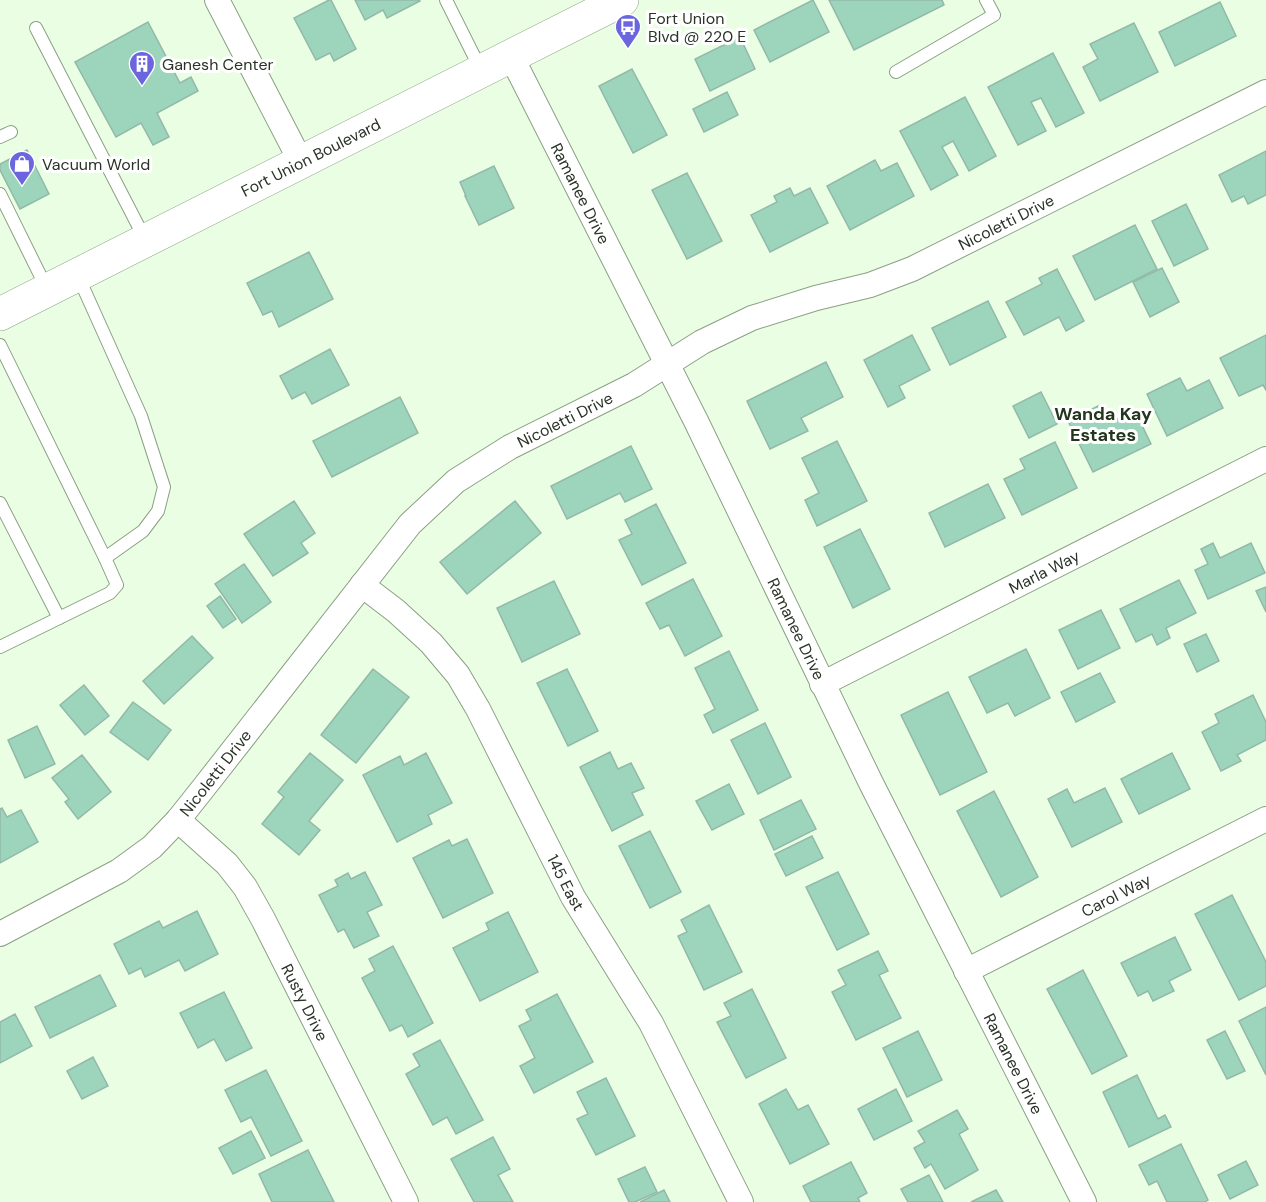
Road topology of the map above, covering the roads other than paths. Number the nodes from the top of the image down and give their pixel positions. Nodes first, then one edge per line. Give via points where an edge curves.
1 (218, 0) edge
2 (446, 0) edge
3 (622, 0) edge
4 (986, 0) edge
5 (36, 28) dead end
6 (512, 56) junction
7 (482, 71) junction
8 (896, 72) dead end
9 (1266, 92) edge
10 (301, 162) junction
11 (0, 194) edge
12 (146, 240) junction
13 (77, 274) junction
14 (48, 290) junction
15 (0, 314) edge
16 (0, 345) edge
17 (668, 363) junction
18 (1266, 459) edge
19 (0, 503) edge
20 (105, 558) junction
21 (362, 585) junction
22 (59, 618) junction
23 (0, 647) edge
24 (822, 684) junction
25 (178, 820) junction
26 (1265, 821) edge
27 (0, 934) edge
28 (966, 971) junction
29 (406, 1202) edge
30 (741, 1202) edge
31 (1083, 1202) edge

1 - 10 street
2 - 7 lane
3 - 6 main road, Fort Union Boulevard
4 - 8 lane via 994,15
5 - 12 lane
6 - 7 main road, Fort Union Boulevard
6 - 17 street, Ramanee Drive
7 - 10 main road, Fort Union Boulevard
9 - 17 street, Nicoletti Drive via 912,269 752,318
10 - 12 main road, Fort Union Boulevard
11 - 14 lane
12 - 13 main road, Fort Union Boulevard
13 - 14 main road, Fort Union Boulevard
13 - 20 lane via 141,416 164,487 158,511 143,531
14 - 15 main road, Fort Union Boulevard
16 - 20 lane
17 - 21 street, Nicoletti Drive via 634,385 510,447 456,481 410,524
17 - 24 street, Ramanee Drive
18 - 24 street, Marla Way
19 - 22 lane
20 - 22 lane via 117,585 110,593
21 - 25 street, Nicoletti Drive
21 - 30 street, 145 East via 432,643 458,675 573,897 651,1023
22 - 23 lane
24 - 28 street, Ramanee Drive
25 - 27 street, Nicoletti Drive via 152,847 119,871
25 - 29 street, Rusty Drive via 227,864 245,887
26 - 28 street, Carol Way
28 - 31 street, Ramanee Drive

